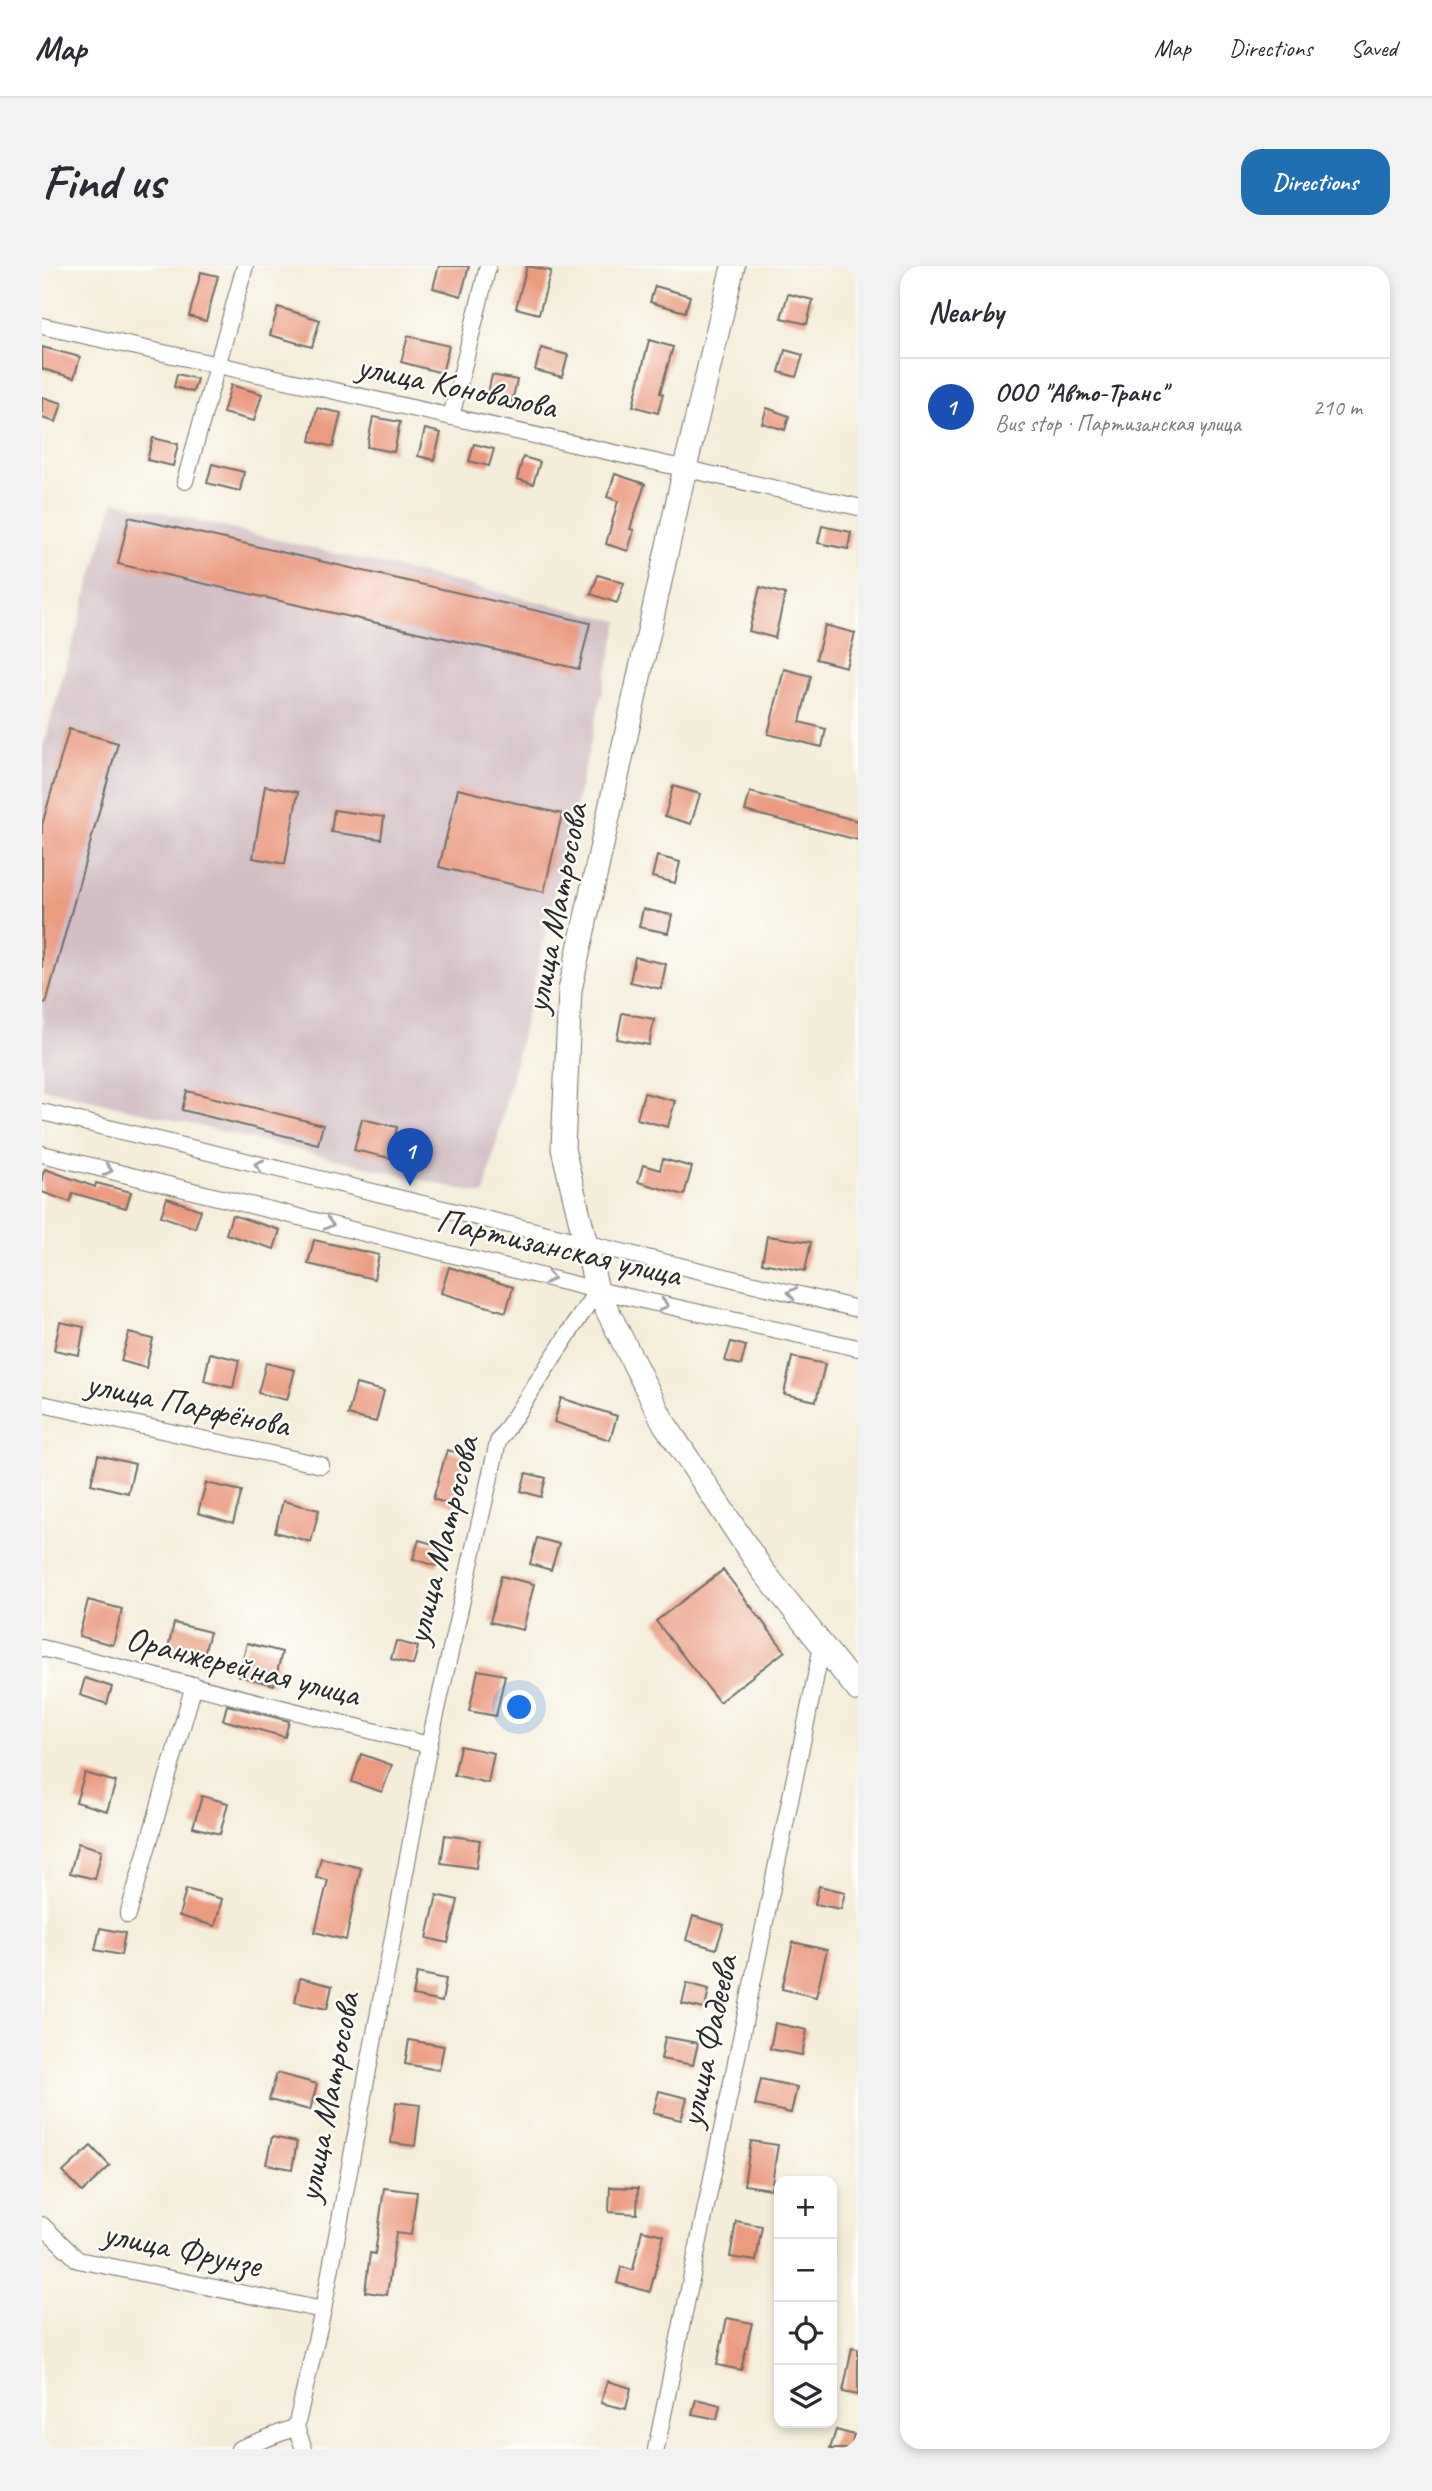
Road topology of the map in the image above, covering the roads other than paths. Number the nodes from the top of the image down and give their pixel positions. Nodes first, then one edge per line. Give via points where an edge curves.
1 (245, 266) edge
2 (488, 266) edge
3 (733, 266) edge
4 (42, 326) edge
5 (217, 365) junction
6 (451, 417) junction
7 (685, 468) junction
8 (185, 481) dead end
9 (858, 507) edge
10 (42, 1112) edge
11 (42, 1154) edge
12 (587, 1244) junction
13 (597, 1290) junction
14 (858, 1309) edge
15 (858, 1348) edge
16 (42, 1404) edge
17 (321, 1465) dead end
18 (822, 1646) junction
19 (42, 1648) edge
20 (194, 1685) junction
21 (858, 1690) edge
22 (429, 1745) junction
23 (128, 1915) dead end
24 (42, 2225) edge
25 (323, 2310) junction
26 (296, 2427) junction
27 (239, 2449) edge
28 (304, 2449) edge
29 (656, 2449) edge

1 - 5 street
2 - 6 street
3 - 7 main road, улица Матросова
4 - 5 street, улица Коновалова
5 - 6 street, улица Коновалова
5 - 8 street
6 - 7 street, улица Коновалова
7 - 9 street, улица Коновалова
7 - 12 main road, улица Матросова via 570,990 563,1149
12 -> 10 street, Партизанская улица
11 -> 13 street, Партизанская улица
12 - 13 main road, улица Матросова
14 -> 12 street, Партизанская улица
13 -> 15 street, Партизанская улица
13 - 18 main road via 664,1423 763,1571
13 - 22 street, улица Матросова via 498,1442
16 - 17 street, улица Парфёнова
18 - 21 main road
18 - 29 street, улица Фадеева
19 - 20 street, Оранжерейная улица
20 - 22 street, Оранжерейная улица
20 - 23 street
22 - 25 street, улица Матросова
24 - 25 street, улица Фрунзе via 78,2260
25 - 26 street, улица Матросова
26 - 27 street
26 - 28 street

